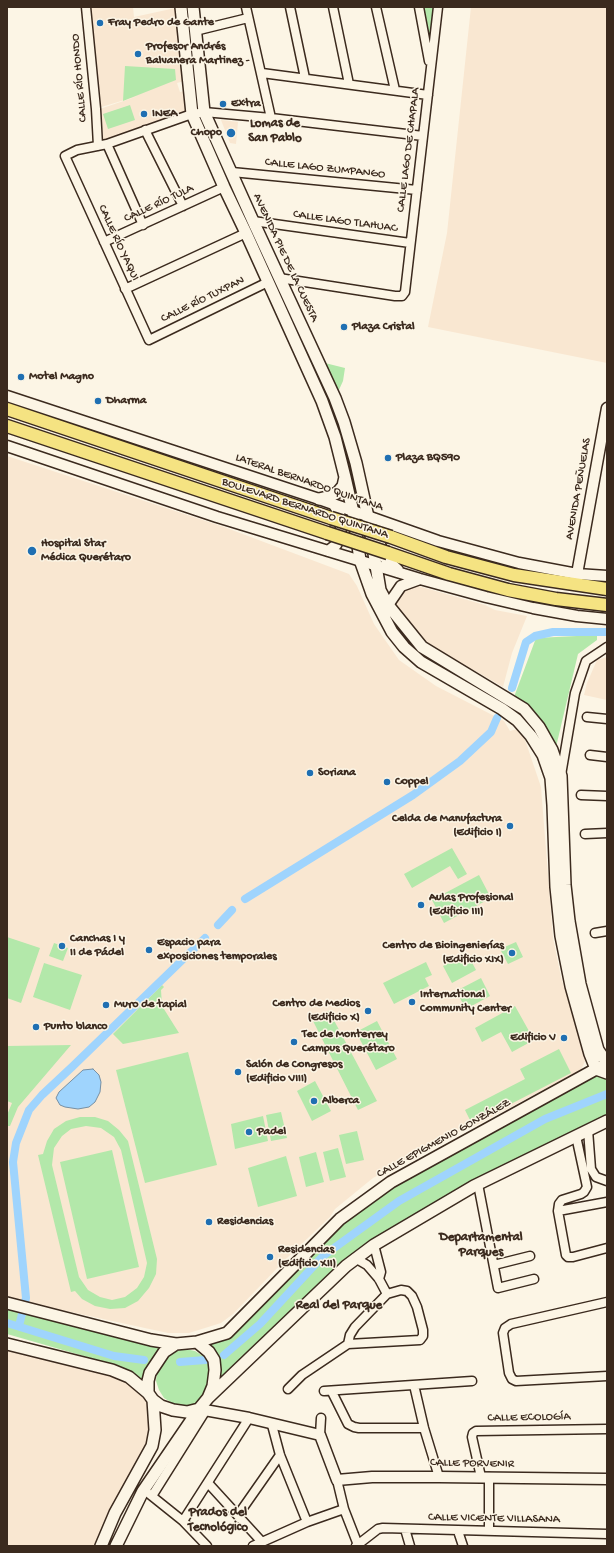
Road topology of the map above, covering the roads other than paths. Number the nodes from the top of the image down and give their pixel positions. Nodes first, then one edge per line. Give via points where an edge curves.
1 (86, 7) edge
2 (181, 7) edge
3 (193, 7) edge
4 (246, 7) edge
5 (290, 7) edge
6 (333, 7) edge
7 (376, 7) edge
8 (418, 7) edge
9 (438, 7) edge
10 (248, 18) junction
11 (195, 31) junction
12 (431, 69) junction
13 (262, 74) junction
14 (305, 78) junction
15 (349, 84) junction
16 (395, 90) junction
17 (428, 95) junction
18 (204, 112) junction
19 (192, 114) junction
20 (271, 118) junction
21 (145, 130) junction
22 (423, 136) junction
23 (107, 144) junction
24 (98, 146) junction
25 (232, 172) junction
26 (224, 187) junction
27 (417, 190) junction
28 (183, 206) junction
29 (253, 221) junction
30 (143, 225) junction
31 (246, 233) junction
32 (104, 242) junction
33 (410, 243) junction
34 (279, 278) junction
35 (268, 282) junction
36 (126, 289) junction
37 (148, 340) joint
38 (7, 396) edge
39 (607, 408) edge
40 (7, 409) edge
41 (11, 428) edge
42 (7, 446) edge
43 (345, 477) junction
44 (319, 499) junction
45 (334, 504) junction
46 (353, 512) junction
47 (368, 517) junction
48 (386, 523) junction
49 (328, 550) junction
50 (360, 560) junction
51 (375, 564) junction
52 (402, 573) junction
53 (577, 574) junction
54 (607, 576) edge
55 (420, 579) junction
56 (607, 589) edge
57 (375, 590) junction
58 (388, 605) junction
59 (607, 605) edge
60 (607, 619) edge
61 (607, 647) edge
62 (586, 717) dead end
63 (607, 719) edge
64 (590, 755) dead end
65 (607, 757) edge
66 (561, 776) junction
67 (581, 795) dead end
68 (607, 796) edge
69 (607, 833) edge
70 (585, 834) dead end
71 (607, 931) edge
72 (595, 933) dead end
73 (607, 1063) edge
74 (607, 1066) edge
75 (596, 1070) junction
76 (607, 1073) edge
77 (607, 1121) edge
78 (588, 1130) junction
79 (576, 1136) junction
80 (586, 1167) junction
81 (607, 1181) edge
82 (478, 1184) junction
83 (607, 1202) edge
84 (558, 1211) junction
85 (374, 1245) junction
86 (607, 1248) edge
87 (530, 1256) dead end
88 (355, 1258) junction
89 (494, 1265) junction
90 (379, 1279) junction
91 (534, 1280) dead end
92 (387, 1294) junction
93 (7, 1302) edge
94 (607, 1302) edge
95 (197, 1342) junction
96 (7, 1344) edge
97 (176, 1344) junction
98 (348, 1344) junction
99 (607, 1376) edge
100 (472, 1381) dead end
101 (414, 1385) junction
102 (288, 1389) dead end
103 (151, 1396) junction
104 (208, 1398) junction
105 (202, 1409) junction
106 (249, 1418) junction
107 (321, 1418) dead end
108 (272, 1425) junction
109 (424, 1428) junction
110 (607, 1428) edge
111 (320, 1435) junction
112 (280, 1455) junction
113 (439, 1476) junction
114 (485, 1477) junction
115 (607, 1479) edge
116 (337, 1480) junction
117 (208, 1483) junction
118 (148, 1493) junction
119 (344, 1509) junction
120 (238, 1515) junction
121 (183, 1521) junction
122 (307, 1522) junction
123 (405, 1529) junction
124 (458, 1531) junction
125 (489, 1531) junction
126 (607, 1534) edge
127 (261, 1541) junction
128 (101, 1546) edge
129 (116, 1546) edge
130 (207, 1546) edge
131 (253, 1546) edge
132 (357, 1546) edge
133 (410, 1546) edge
134 (463, 1546) edge

1 - 24 street, CALLE RÍO HONDO
2 - 19 main road, AVENIDA PIE DE LA CUESTA
3 - 11 main road, AVENIDA PIE DE LA CUESTA
4 - 10 street
5 - 14 street
6 - 15 street
7 - 16 street
8 - 12 street
9 - 12 street, CALLE LAGO DE CHAPALA
10 - 11 street
10 - 13 street
11 - 18 main road, AVENIDA PIE DE LA CUESTA
12 - 17 street, CALLE LAGO DE CHAPALA
13 - 14 street
13 - 20 street
14 - 15 street
15 - 16 street
16 - 17 street
17 - 22 street, CALLE LAGO DE CHAPALA
18 - 19 street
18 - 20 street
18 - 25 main road, AVENIDA PIE DE LA CUESTA
19 - 21 street
19 - 26 main road, AVENIDA PIE DE LA CUESTA
20 - 22 street
21 - 23 street
21 - 28 street
22 - 27 street, CALLE LAGO DE CHAPALA
23 - 24 street
23 - 30 street
24 - 32 street, CALLE RÍO YAQUI via 77,150 65,156
25 - 27 street, CALLE LAGO ZUMPANGO
25 - 29 main road, AVENIDA PIE DE LA CUESTA
26 - 28 street, CALLE RÍO TULA
26 - 31 main road, AVENIDA PIE DE LA CUESTA
27 - 33 street, CALLE LAGO DE CHAPALA
28 - 30 street, CALLE RÍO TULA
29 - 33 street, CALLE LAGO TLAHUAC
29 - 34 main road, AVENIDA PIE DE LA CUESTA
30 - 32 street, CALLE RÍO TULA
31 - 35 main road, AVENIDA PIE DE LA CUESTA
31 - 36 street
32 - 36 street, CALLE RÍO YAQUI
33 - 34 street, CALLE LAGO DE CHAPALA via 405,292 402,296
34 - 47 main road, AVENIDA PIE DE LA CUESTA via 339,410 356,463
35 - 37 street, CALLE RÍO TUXPAN
35 - 43 main road, AVENIDA PIE DE LA CUESTA via 322,401 335,437
36 - 37 street, CALLE RÍO YAQUI
38 - 44 street, LATERAL BERNARDO QUINTANA
39 - 53 street, AVENIDA PEÑUELAS
40 - 56 main road, BOULEVARD BERNARDO QUINTANA, bridge via 446,557 514,575
41 - 59 main road, BOULEVARD BERNARDO QUINTANA, bridge via 449,574 508,590
42 - 49 street via 217,517
43 - 44 main road via 338,492
43 - 46 main road, AVENIDA PIE DE LA CUESTA
44 - 45 street, LATERAL BERNARDO QUINTANA
45 - 46 street, LATERAL BERNARDO QUINTANA
45 - 49 street via 341,528 339,540
46 - 47 street, LATERAL BERNARDO QUINTANA
46 - 50 main road, AVENIDA PIE DE LA CUESTA
47 - 48 street, LATERAL BERNARDO QUINTANA
47 - 51 main road, AVENIDA PIE DE LA CUESTA
48 - 52 street via 380,534 384,557
48 - 53 street, LATERAL BERNARDO QUINTANA via 438,541 519,563
49 - 50 street
50 - 51 street
50 - 57 main road, AVENIDA PIE DE LA CUESTA
51 - 52 street
51 - 57 main road, AVENIDA PIE DE LA CUESTA
52 - 55 street
53 - 54 street, LATERAL BERNARDO QUINTANA
55 - 58 street via 401,586
55 - 60 street via 533,608
57 - 58 main road
57 - 75 main road via 392,632 404,647 421,662 517,720 543,755 551,778 561,936 571,986
58 - 66 main road via 422,647 524,709 546,739
61 - 66 street via 586,661 575,693
62 - 63 street
64 - 65 street
66 - 73 main road via 565,885 569,921 586,1008 598,1050
67 - 68 street
69 - 70 street
71 - 72 street
74 - 75 main road, CALLE EPIGMENIO GONZÁLEZ
75 - 76 main road
75 - 95 main road, CALLE EPIGMENIO GONZÁLEZ via 392,1182 340,1219 227,1332
77 - 78 main road
78 - 79 main road
78 - 80 street
79 - 80 street
79 - 82 main road
80 - 81 street via 596,1177
80 - 84 street via 584,1192 562,1200
82 - 85 main road
82 - 89 street
83 - 84 street
84 - 86 street via 568,1257
85 - 88 main road
85 - 90 street via 381,1272
87 - 89 street
88 - 90 street
88 - 104 main road
89 - 91 street via 498,1288
90 - 92 street
92 - 98 street via 355,1327
92 - 98 street via 401,1290 412,1296 423,1330 420,1340
93 - 97 main road via 151,1340
94 - 99 street via 511,1324 505,1328 503,1334 512,1379
95 - 97 main road
95 - 104 main road via 210,1352 214,1360 213,1386
96 - 103 main road via 112,1370 129,1377
97 - 103 main road via 164,1352 154,1365 149,1377
98 - 102 street via 302,1375
100 - 101 street
101 - 109 street
101 - 109 street via 328,1391 348,1424 354,1427
103 - 105 main road via 161,1406 173,1410 187,1412
103 - 128 main road via 155,1430 152,1446 115,1513
104 - 105 main road
105 - 106 street
105 - 118 main road
106 - 108 street
106 - 117 street
107 - 111 street
108 - 111 street
108 - 112 street
109 - 113 street
110 - 114 street, CALLE ECOLOGÍA via 476,1431 472,1436
111 - 116 street
112 - 120 street
112 - 122 street
113 - 114 street, CALLE PORVENIR
113 - 116 street, CALLE PORVENIR
114 - 115 street, CALLE PORVENIR
114 - 125 street
116 - 119 street
117 - 120 street
117 - 121 street
118 - 121 street
118 - 129 main road
119 - 122 street
119 - 132 street
120 - 127 street
121 - 130 street
122 - 127 street
123 - 124 street, CALLE VICENTE VILLASANA
123 - 132 street, CALLE VICENTE VILLASANA via 381,1528
123 - 133 street
124 - 125 street, CALLE VICENTE VILLASANA
124 - 134 street
125 - 126 street, CALLE VICENTE VILLASANA
127 - 131 street

